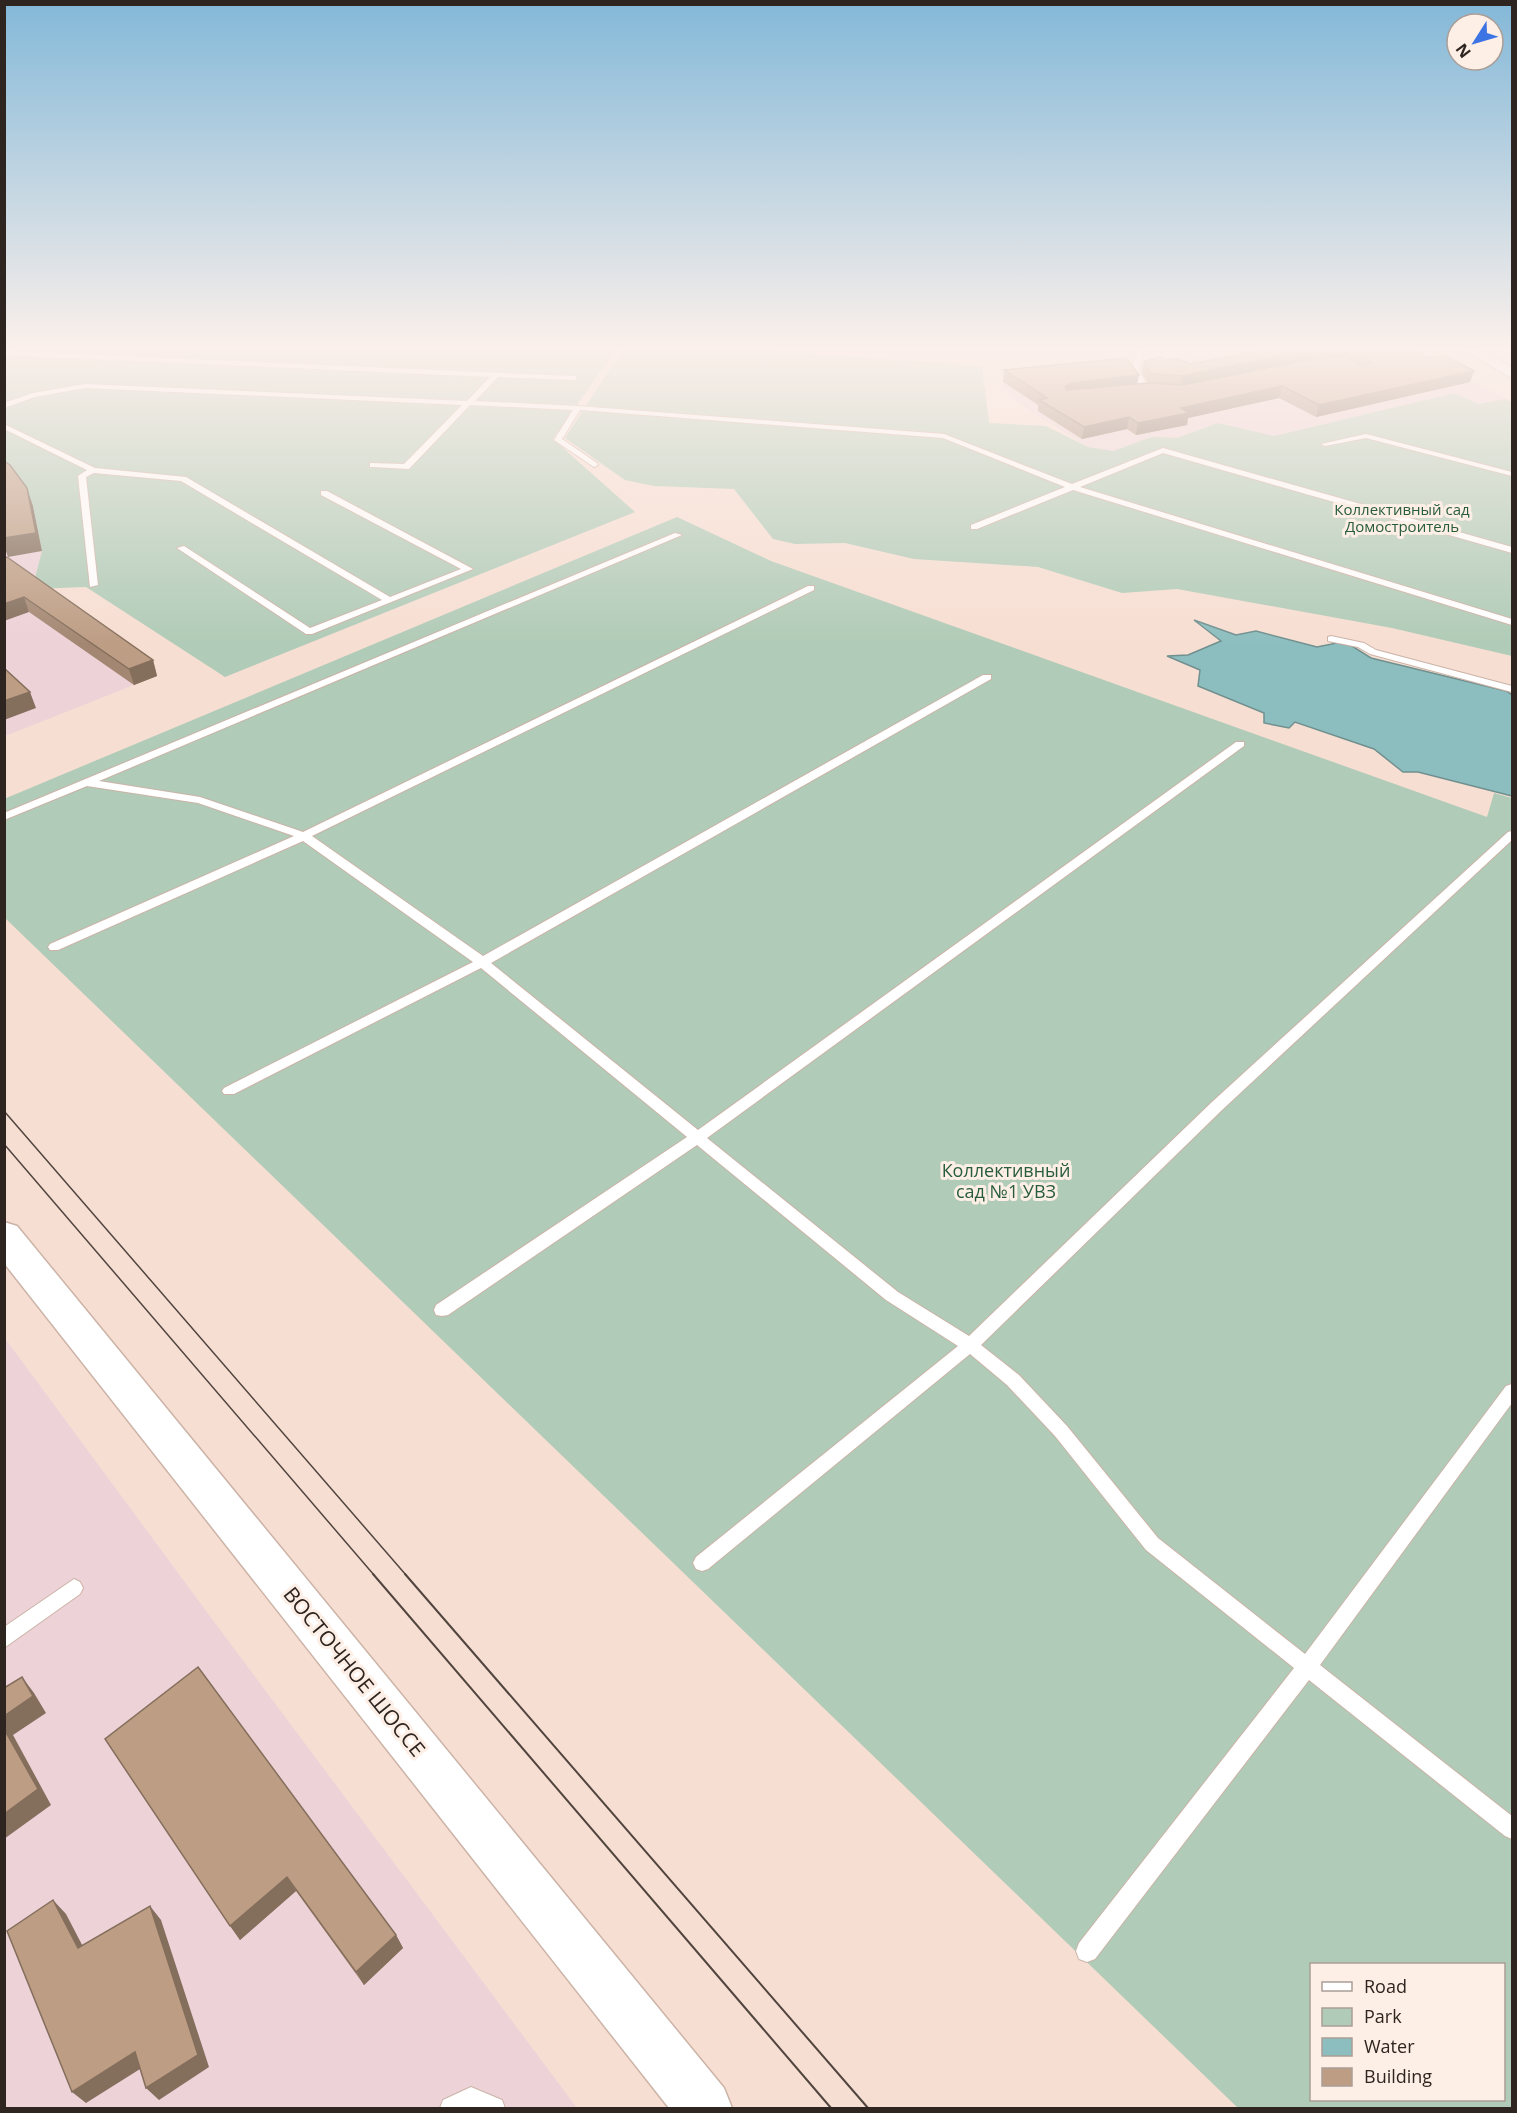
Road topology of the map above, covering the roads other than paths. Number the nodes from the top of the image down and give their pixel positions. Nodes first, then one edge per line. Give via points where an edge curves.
1 (48, 448) edge
2 (425, 448) edge
3 (569, 448) edge
4 (973, 448) edge
5 (1411, 448) edge
6 (373, 465) dead end
7 (594, 465) dead end
8 (93, 470) junction
9 (1512, 474) edge
10 (1070, 486) junction
11 (324, 493) dead end
12 (974, 527) dead end
13 (678, 535) dead end
14 (181, 548) dead end
15 (1512, 550) edge
16 (93, 585) dead end
17 (811, 588) dead end
18 (389, 600) junction
19 (1512, 622) edge
20 (1331, 639) dead end
21 (987, 677) dead end
22 (1512, 689) edge
23 (1240, 744) dead end
24 (88, 783) junction
25 (4, 817) edge
26 (1512, 834) edge
27 (304, 836) junction
28 (54, 947) dead end
29 (482, 963) junction
30 (229, 1091) dead end
31 (698, 1137) junction
32 (4, 1236) edge
33 (442, 1310) dead end
34 (970, 1345) junction
35 (1512, 1391) edge
36 (702, 1563) dead end
37 (74, 1588) dead end
38 (4, 1639) edge
39 (1307, 1667) junction
40 (1512, 1829) edge
41 (1088, 1951) dead end
42 (452, 2109) edge
43 (494, 2109) edge
44 (704, 2109) edge

1 - 8 lane
2 - 6 lane via 406,467
3 - 7 lane
4 - 10 lane
5 - 9 lane
8 - 16 lane via 82,476
8 - 18 lane via 183,479
10 - 12 lane
10 - 15 lane via 1156,451 1171,451
10 - 19 lane
11 - 18 lane via 468,569
13 - 24 lane
14 - 18 lane via 309,632
17 - 27 lane
20 - 22 lane
21 - 29 lane
23 - 31 lane
24 - 25 lane
24 - 27 lane via 200,800
26 - 34 lane via 1217,1106
27 - 28 lane
27 - 29 lane
29 - 30 lane
29 - 31 lane
31 - 33 lane
31 - 34 lane via 892,1296
32 - 44 main road, ВОСТОЧНОЕ ШОССЕ
34 - 36 lane
34 - 39 lane via 1013,1380 1060,1431 1152,1544
35 - 39 lane
37 - 38 lane
39 - 40 lane
39 - 41 lane
42 - 43 lane via 471,2099

